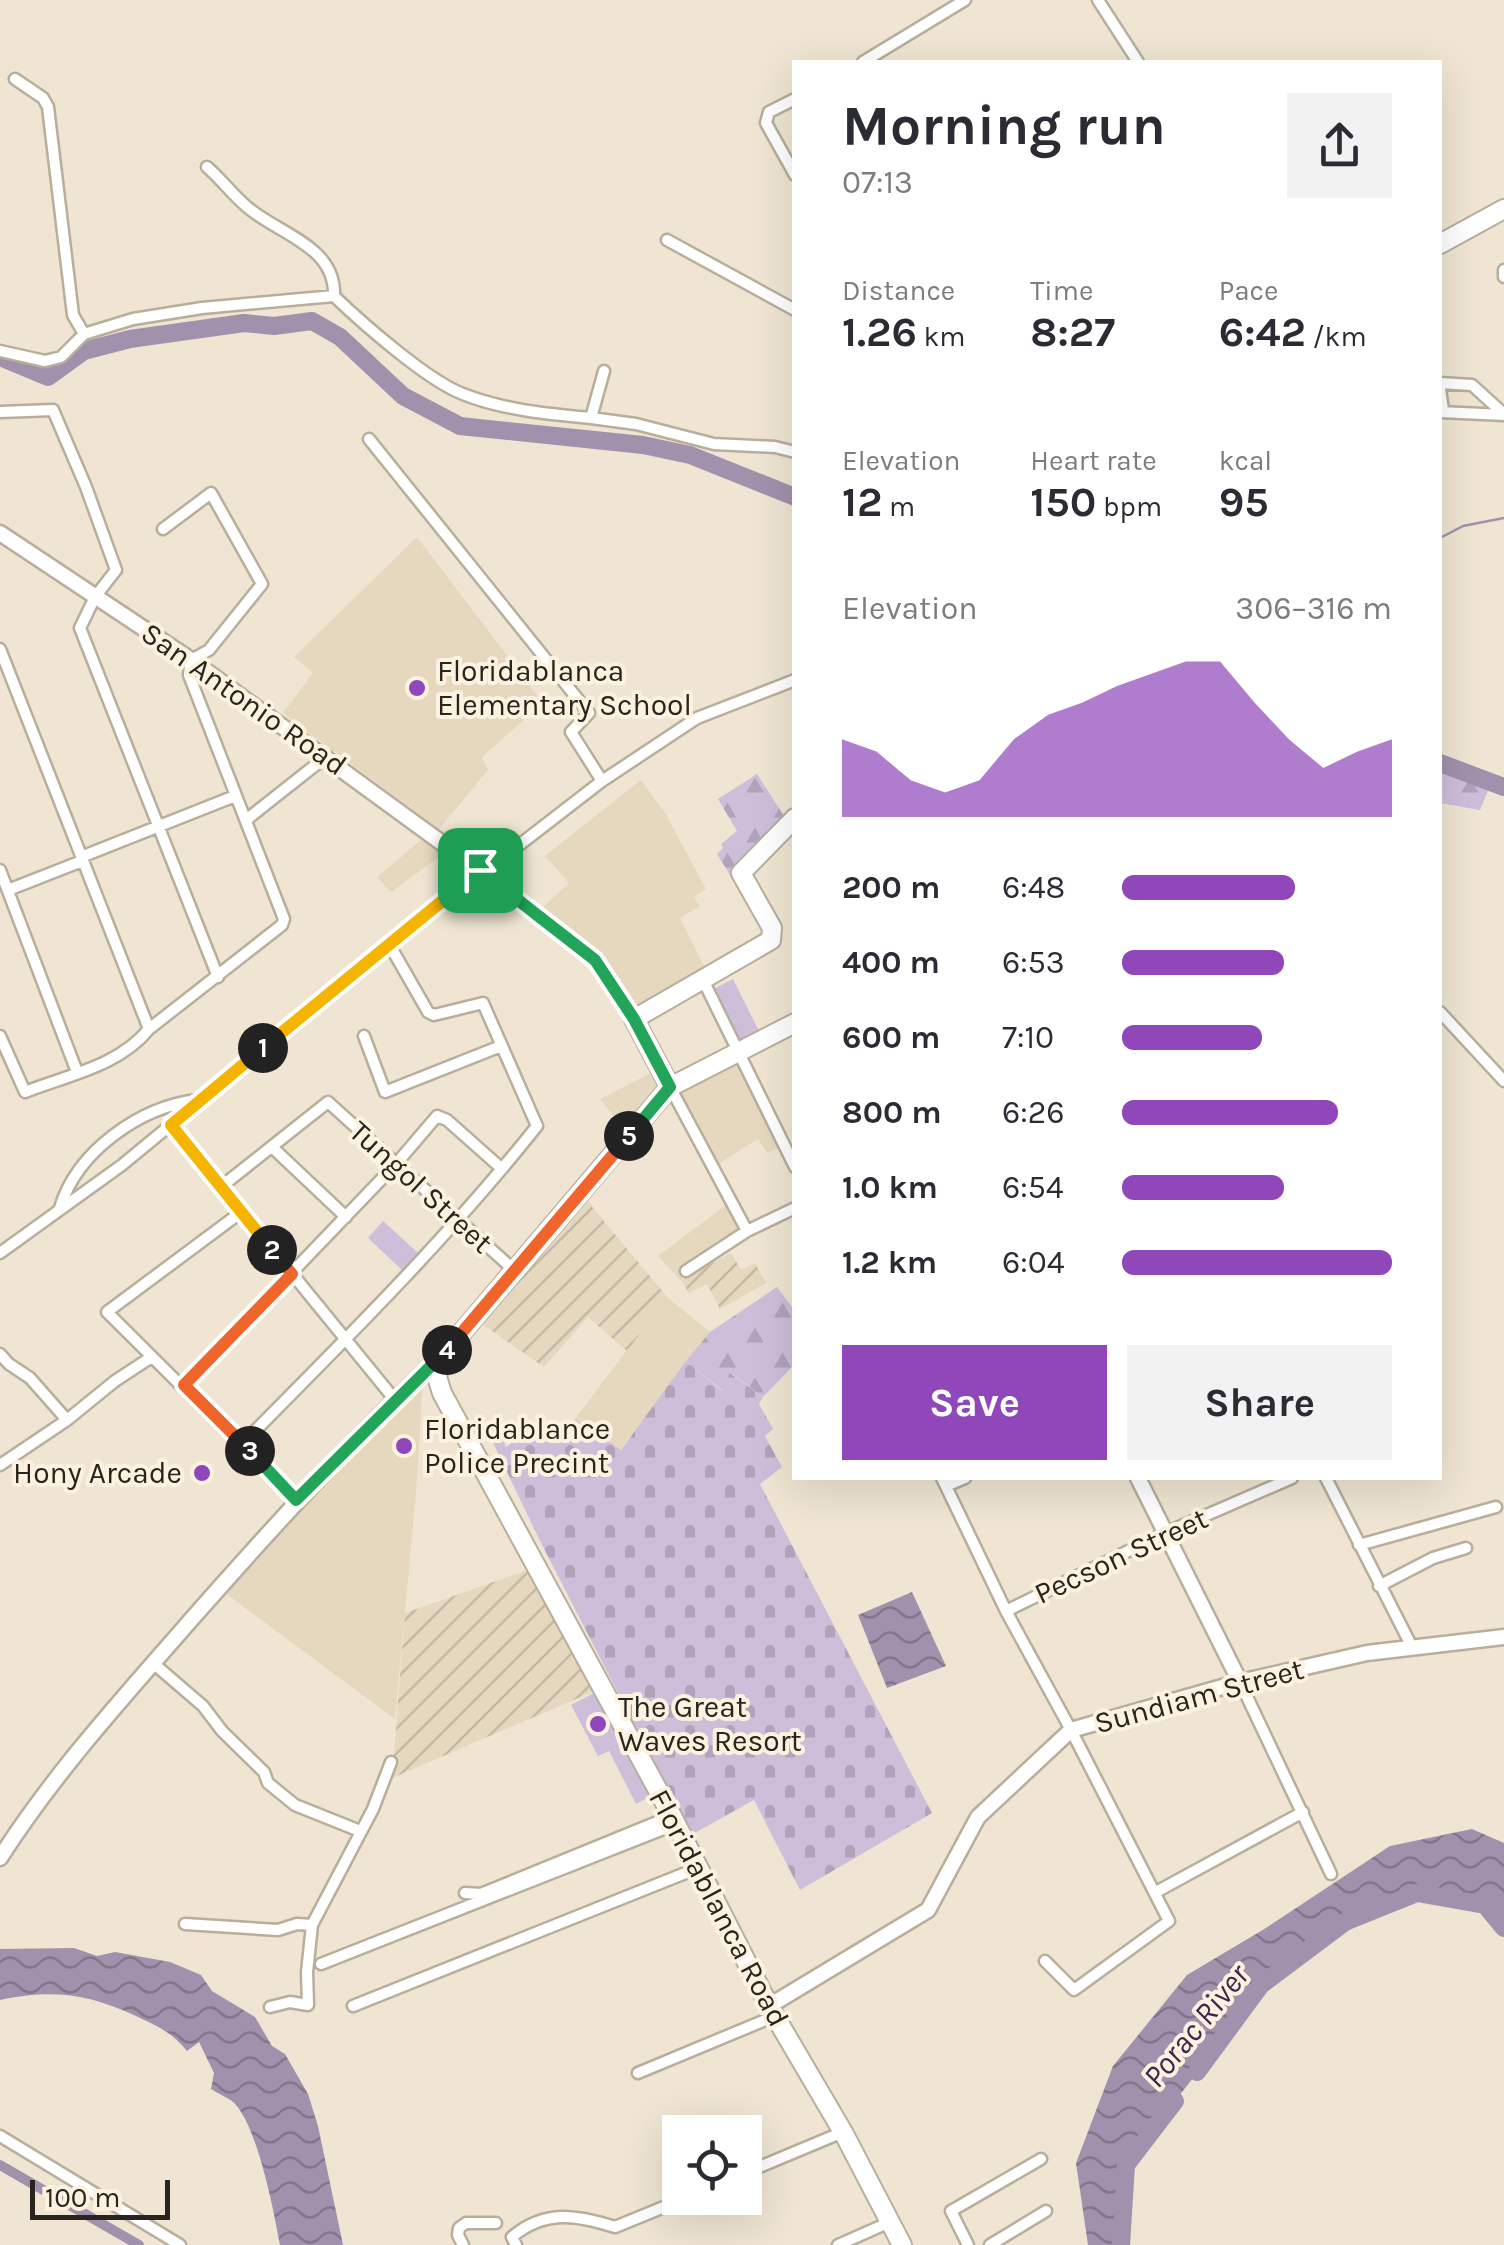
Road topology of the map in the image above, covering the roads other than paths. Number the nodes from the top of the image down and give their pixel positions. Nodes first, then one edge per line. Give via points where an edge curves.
1 (965, 0) edge
2 (1098, 0) edge
3 (866, 60) edge
4 (1137, 60) edge
5 (15, 79) dead end
6 (792, 100) edge
7 (206, 167) dead end
8 (792, 170) edge
9 (1504, 210) edge
10 (667, 240) dead end
11 (1442, 243) edge
12 (334, 296) junction
13 (792, 308) edge
14 (84, 334) junction
15 (0, 351) edge
16 (604, 371) dead end
17 (1442, 386) edge
18 (1442, 411) edge
19 (0, 412) edge
20 (1504, 414) edge
21 (591, 418) junction
22 (368, 439) dead end
23 (792, 451) edge
24 (163, 528) dead end
25 (0, 533) edge
26 (95, 597) junction
27 (0, 649) edge
28 (191, 660) junction
29 (792, 681) edge
30 (327, 756) junction
31 (602, 781) junction
32 (235, 796) junction
33 (246, 820) junction
34 (792, 821) edge
35 (159, 826) junction
36 (82, 859) junction
37 (0, 870) edge
38 (482, 872) junction
39 (8, 890) junction
40 (389, 944) junction
41 (218, 977) junction
42 (703, 980) junction
43 (1442, 1014) edge
44 (634, 1019) junction
45 (792, 1024) edge
46 (149, 1029) junction
47 (0, 1036) edge
48 (364, 1036) dead end
49 (501, 1046) junction
50 (739, 1050) junction
51 (77, 1072) junction
52 (1504, 1081) edge
53 (670, 1087) junction
54 (198, 1100) junction
55 (171, 1125) junction
56 (273, 1148) junction
57 (792, 1161) edge
58 (396, 1164) junction
59 (501, 1168) junction
60 (222, 1186) junction
61 (60, 1208) junction
62 (792, 1209) edge
63 (240, 1213) junction
64 (346, 1217) junction
65 (456, 1221) junction
66 (747, 1231) junction
67 (0, 1253) edge
68 (516, 1271) junction
69 (686, 1271) dead end
70 (292, 1274) junction
71 (346, 1340) junction
72 (0, 1354) edge
73 (442, 1356) junction
74 (150, 1358) junction
75 (184, 1385) junction
76 (395, 1400) junction
77 (67, 1420) junction
78 (242, 1443) junction
79 (0, 1465) edge
80 (1139, 1480) edge
81 (1287, 1480) edge
82 (1327, 1480) edge
83 (944, 1482) edge
84 (296, 1500) junction
85 (1496, 1507) dead end
86 (1166, 1533) junction
87 (1359, 1545) junction
88 (1466, 1548) dead end
89 (1380, 1586) junction
90 (1006, 1611) junction
91 (1504, 1637) edge
92 (1412, 1646) junction
93 (154, 1663) junction
94 (1240, 1682) junction
95 (1071, 1730) junction
96 (391, 1762) dead end
97 (1303, 1812) junction
98 (674, 1820) junction
99 (360, 1831) junction
100 (0, 1858) edge
101 (698, 1868) junction
102 (1331, 1874) dead end
103 (1156, 1892) junction
104 (465, 1893) dead end
105 (186, 1924) dead end
106 (312, 1925) junction
107 (1045, 1961) dead end
108 (320, 1964) dead end
109 (353, 2006) dead end
110 (270, 2008) dead end
111 (772, 2011) junction
112 (638, 2073) dead end
113 (844, 2132) junction
114 (0, 2136) edge
115 (1041, 2158) dead end
116 (762, 2166) edge
117 (662, 2208) edge
118 (1046, 2210) dead end
119 (890, 2222) junction
120 (496, 2224) dead end
121 (180, 2245) edge
122 (464, 2245) edge
123 (516, 2245) edge
124 (838, 2245) edge
125 (902, 2245) edge
126 (968, 2245) edge
127 (990, 2245) edge

1 - 3 street
2 - 4 street
5 - 14 street via 48,107 73,315
6 - 8 street via 769,112 766,123
7 - 12 street via 245,206 317,253 335,280
9 - 11 main road
10 - 13 street
12 - 14 street via 202,308
12 - 21 street via 460,393 522,410
14 - 15 street via 61,358 45,362
16 - 21 street
17 - 20 street via 1472,385
18 - 20 street
19 - 26 street via 53,410 116,570
21 - 23 street via 714,444
22 - 31 street via 589,713 571,732
24 - 28 street via 211,493 262,584 210,650
25 - 26 street, San Antonio Road
26 - 28 street, San Antonio Road
26 - 35 street via 80,628
27 - 36 street
28 - 30 street, San Antonio Road
28 - 32 street via 189,675
29 - 31 street via 698,718
30 - 33 street
30 - 38 street, San Antonio Road
31 - 38 street
32 - 33 street
32 - 35 street
33 - 41 street via 284,919
34 - 42 main road via 740,873 773,936
35 - 36 street
35 - 41 street
36 - 39 street
36 - 46 street
37 - 39 street
38 - 40 street
38 - 44 street, San Antonio Road via 595,960
39 - 51 street
40 - 49 street via 428,1012 483,1004
40 - 54 street
41 - 46 street
42 - 44 main road
42 - 50 street
43 - 52 street
44 - 53 main road
45 - 50 main road
46 - 51 street via 106,1064
47 - 51 street via 25,1092
48 - 49 street via 385,1092
49 - 59 street via 537,1126
50 - 53 main road
50 - 57 street
53 - 66 street
53 - 68 main road
54 - 55 street
54 - 61 street via 168,1104 129,1122 66,1188
55 - 60 street
55 - 61 street
56 - 58 street, Tungol Street via 328,1102
56 - 60 street
56 - 64 street
58 - 59 street via 437,1116
58 - 64 street
58 - 65 street, Tungol Street
59 - 65 street
60 - 63 street
61 - 67 street
62 - 66 street
63 - 70 street
63 - 74 street via 107,1312
64 - 70 street
65 - 68 street, Tungol Street
65 - 71 street
66 - 69 street
68 - 73 main road
70 - 71 street
70 - 75 street
71 - 76 street
71 - 78 street
72 - 77 street
73 - 76 street
73 - 98 main road, Floridablanca Road via 442,1393
74 - 75 street
74 - 77 street
75 - 78 street
76 - 84 street
77 - 79 street
78 - 84 street
80 - 86 street
81 - 86 street, Pecson Street
82 - 87 street
83 - 90 street
84 - 93 street
85 - 87 street
86 - 90 street, Pecson Street
86 - 94 street
87 - 89 street
88 - 89 street
89 - 92 street
90 - 95 street
91 - 92 street, Sundiam Street
92 - 94 street, Sundiam Street
93 - 99 street via 203,1706 268,1784 295,1805
93 - 100 street via 84,1742
94 - 95 street, Sundiam Street
94 - 97 street
95 - 103 street
95 - 111 street, Sundiam Street via 978,1817 928,1910
96 - 99 street
97 - 102 street
97 - 103 street
98 - 101 main road, Floridablanca Road
98 - 104 street via 481,1894
98 - 108 street
99 - 106 street
101 - 109 street
101 - 111 main road, Floridablanca Road
103 - 107 street via 1169,1921 1074,1990
105 - 106 street via 278,1930
106 - 110 street via 308,2005
111 - 112 street
111 - 113 main road, Floridablanca Road
113 - 116 street
113 - 119 main road, Floridablanca Road
114 - 121 street
115 - 126 street via 951,2211
117 - 123 street via 615,2227 578,2215 530,2222 512,2237
118 - 127 street
119 - 124 street
119 - 125 main road, Floridablanca Road
120 - 122 street via 466,2222 458,2234

